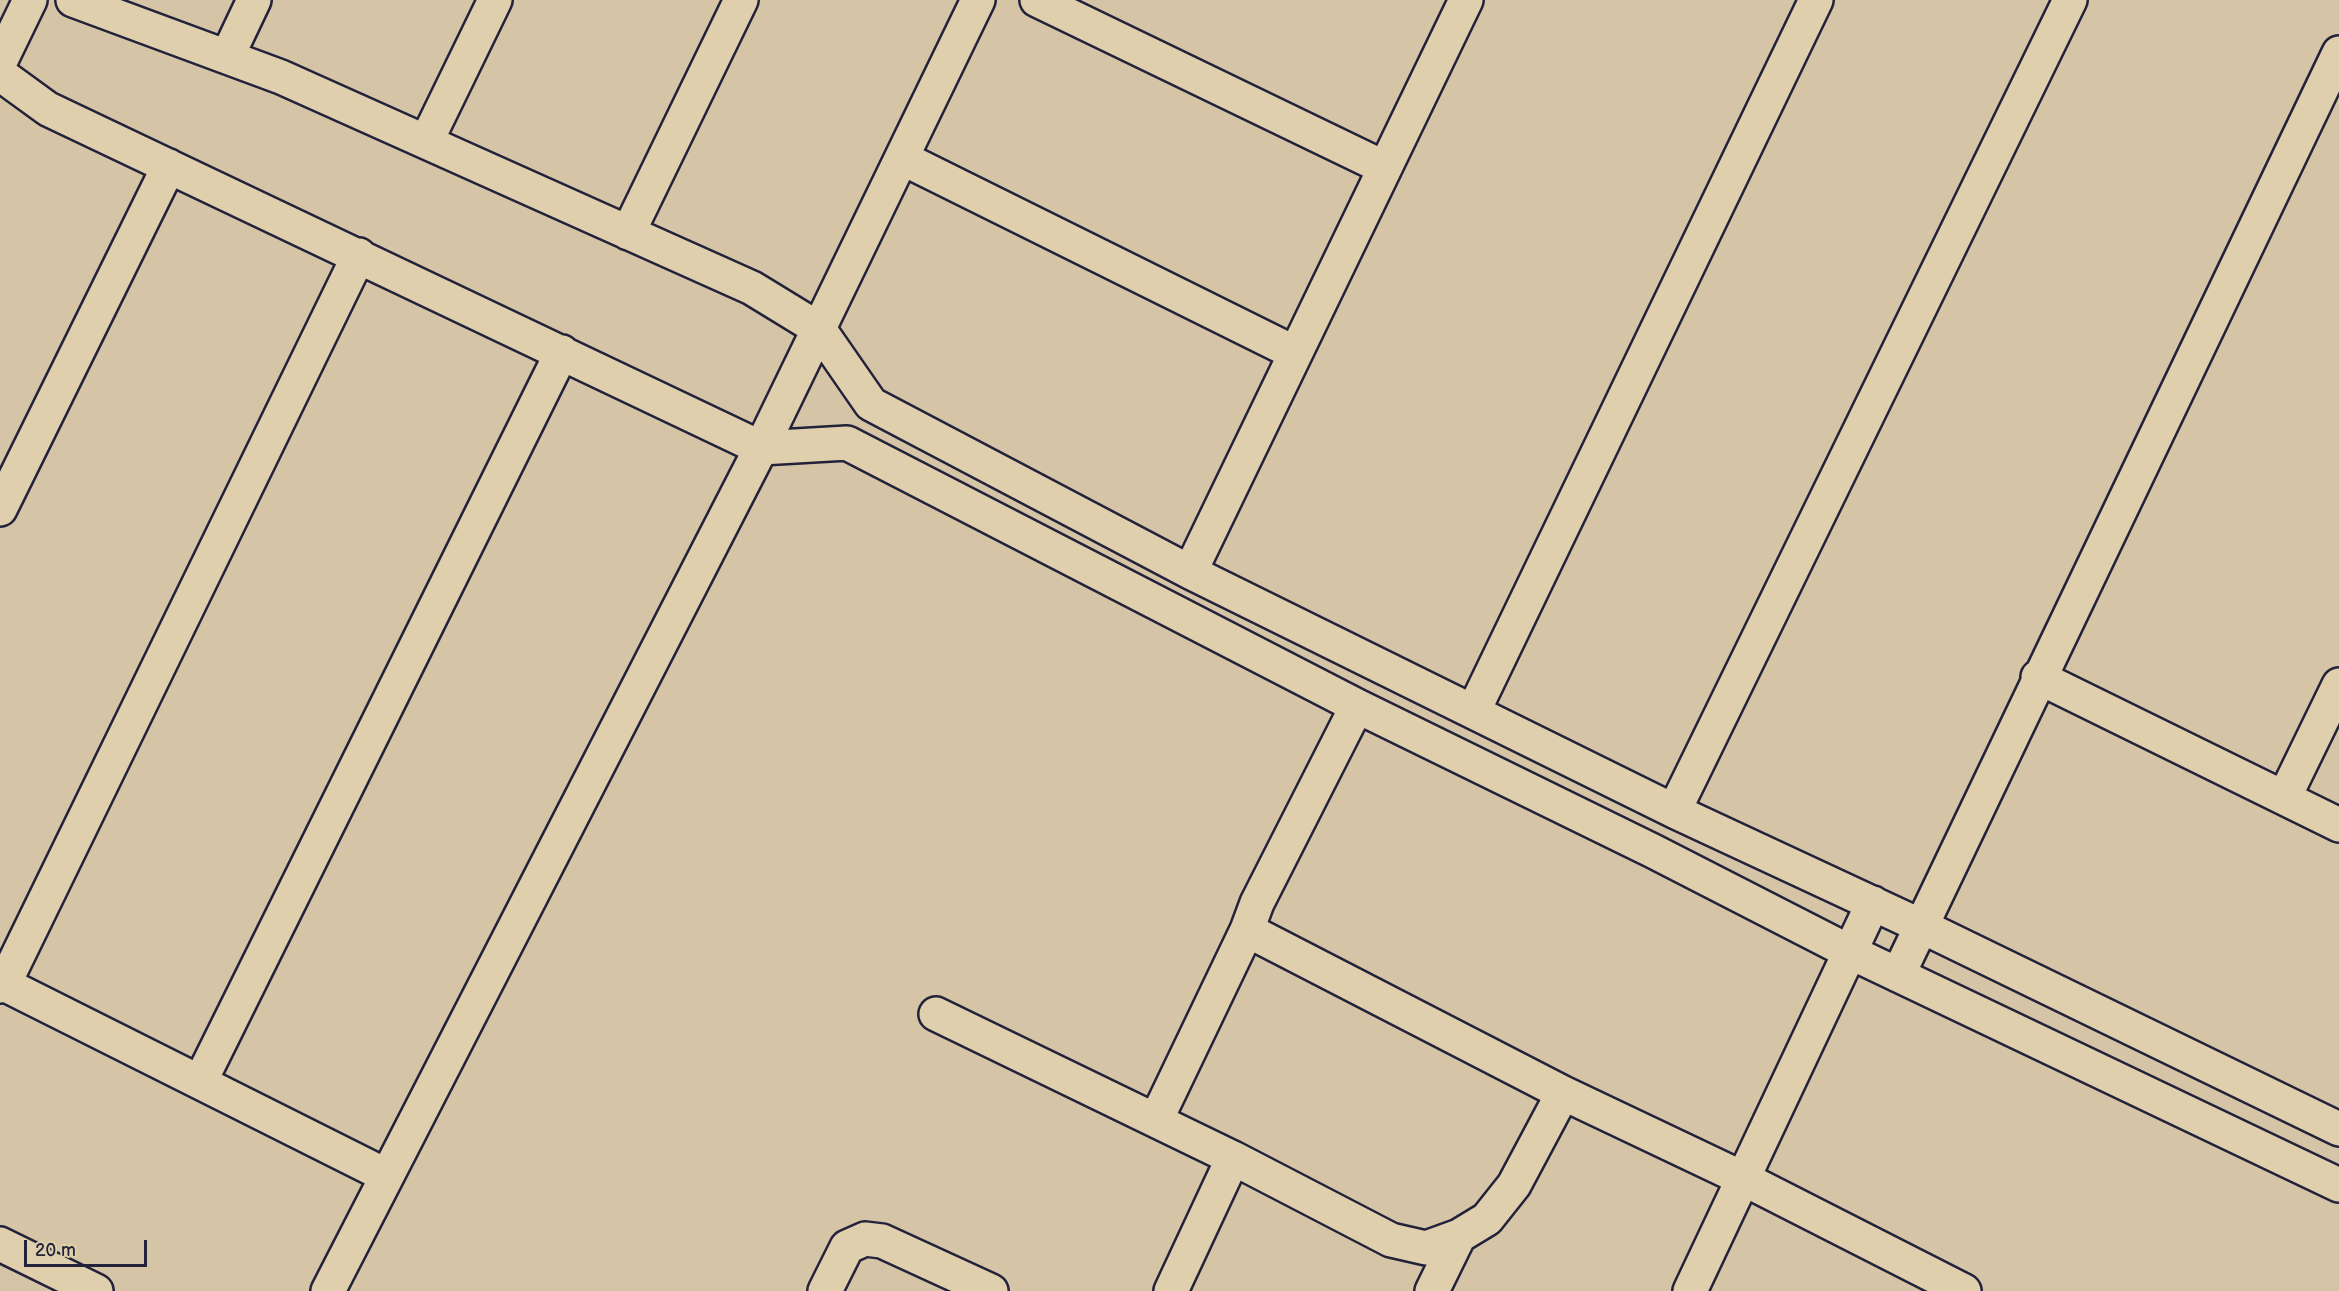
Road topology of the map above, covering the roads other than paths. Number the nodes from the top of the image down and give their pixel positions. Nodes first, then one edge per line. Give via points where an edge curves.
1 (30, 0) edge
2 (73, 0) edge
3 (254, 0) edge
4 (495, 0) edge
5 (741, 0) edge
6 (978, 0) edge
7 (1037, 0) edge
8 (1466, 0) edge
9 (1816, 0) edge
10 (2070, 0) edge
11 (2339, 53) edge
12 (226, 57) junction
13 (0, 62) edge
14 (0, 74) edge
15 (426, 142) junction
16 (902, 158) junction
17 (169, 166) junction
18 (1384, 168) junction
19 (628, 233) junction
20 (359, 255) junction
21 (819, 329) junction
22 (562, 352) junction
23 (1295, 353) junction
24 (761, 448) junction
25 (0, 509) edge
26 (1190, 572) junction
27 (2038, 677) junction
28 (2339, 685) edge
29 (1357, 706) junction
30 (1474, 710) junction
31 (2284, 798) junction
32 (1674, 811) junction
33 (2339, 825) edge
34 (1873, 903) junction
35 (1921, 926) junction
36 (1247, 930) junction
37 (1848, 951) junction
38 (1898, 975) junction
39 (1, 984) edge
40 (936, 1014) dead end
41 (200, 1082) junction
42 (1563, 1093) junction
43 (1156, 1120) junction
44 (2339, 1129) edge
45 (1233, 1158) junction
46 (385, 1175) junction
47 (1744, 1179) junction
48 (2339, 1185) edge
49 (1459, 1236) junction
50 (0, 1244) edge
51 (96, 1291) edge
52 (327, 1291) edge
53 (825, 1291) edge
54 (991, 1291) edge
55 (1171, 1291) edge
56 (1431, 1291) edge
57 (1690, 1291) edge
58 (1964, 1291) edge

1 - 13 street
2 - 12 street
3 - 12 street
4 - 15 street
5 - 19 street
6 - 16 street
7 - 18 street
8 - 18 street
9 - 30 street
10 - 32 street
11 - 27 street
12 - 15 street
14 - 17 street via 48,109
15 - 19 street
16 - 21 street
16 - 23 street
17 - 20 street
17 - 25 street
18 - 23 street
19 - 21 street via 752,288
20 - 22 street
20 - 39 street
21 - 24 street
21 - 26 street via 871,404
22 - 24 street
22 - 41 street
23 - 26 street
24 - 29 street via 847,443
24 - 46 street
26 - 30 street
27 - 31 street
27 - 35 street
28 - 31 street
29 - 36 street
29 - 37 street
30 - 32 street
31 - 33 street
32 - 34 street
34 - 35 street
34 - 37 street
35 - 38 street
35 - 44 street
36 - 42 street
36 - 43 street
37 - 38 street
37 - 47 street
38 - 48 street
39 - 41 street
40 - 43 street
41 - 46 street
42 - 47 street
42 - 49 street via 1514,1185 1487,1219
43 - 45 street
45 - 49 street via 1391,1240 1426,1248
45 - 55 street
46 - 52 street
47 - 57 street
47 - 58 street
49 - 56 street
50 - 51 street
53 - 54 street via 847,1247 865,1239 882,1241

